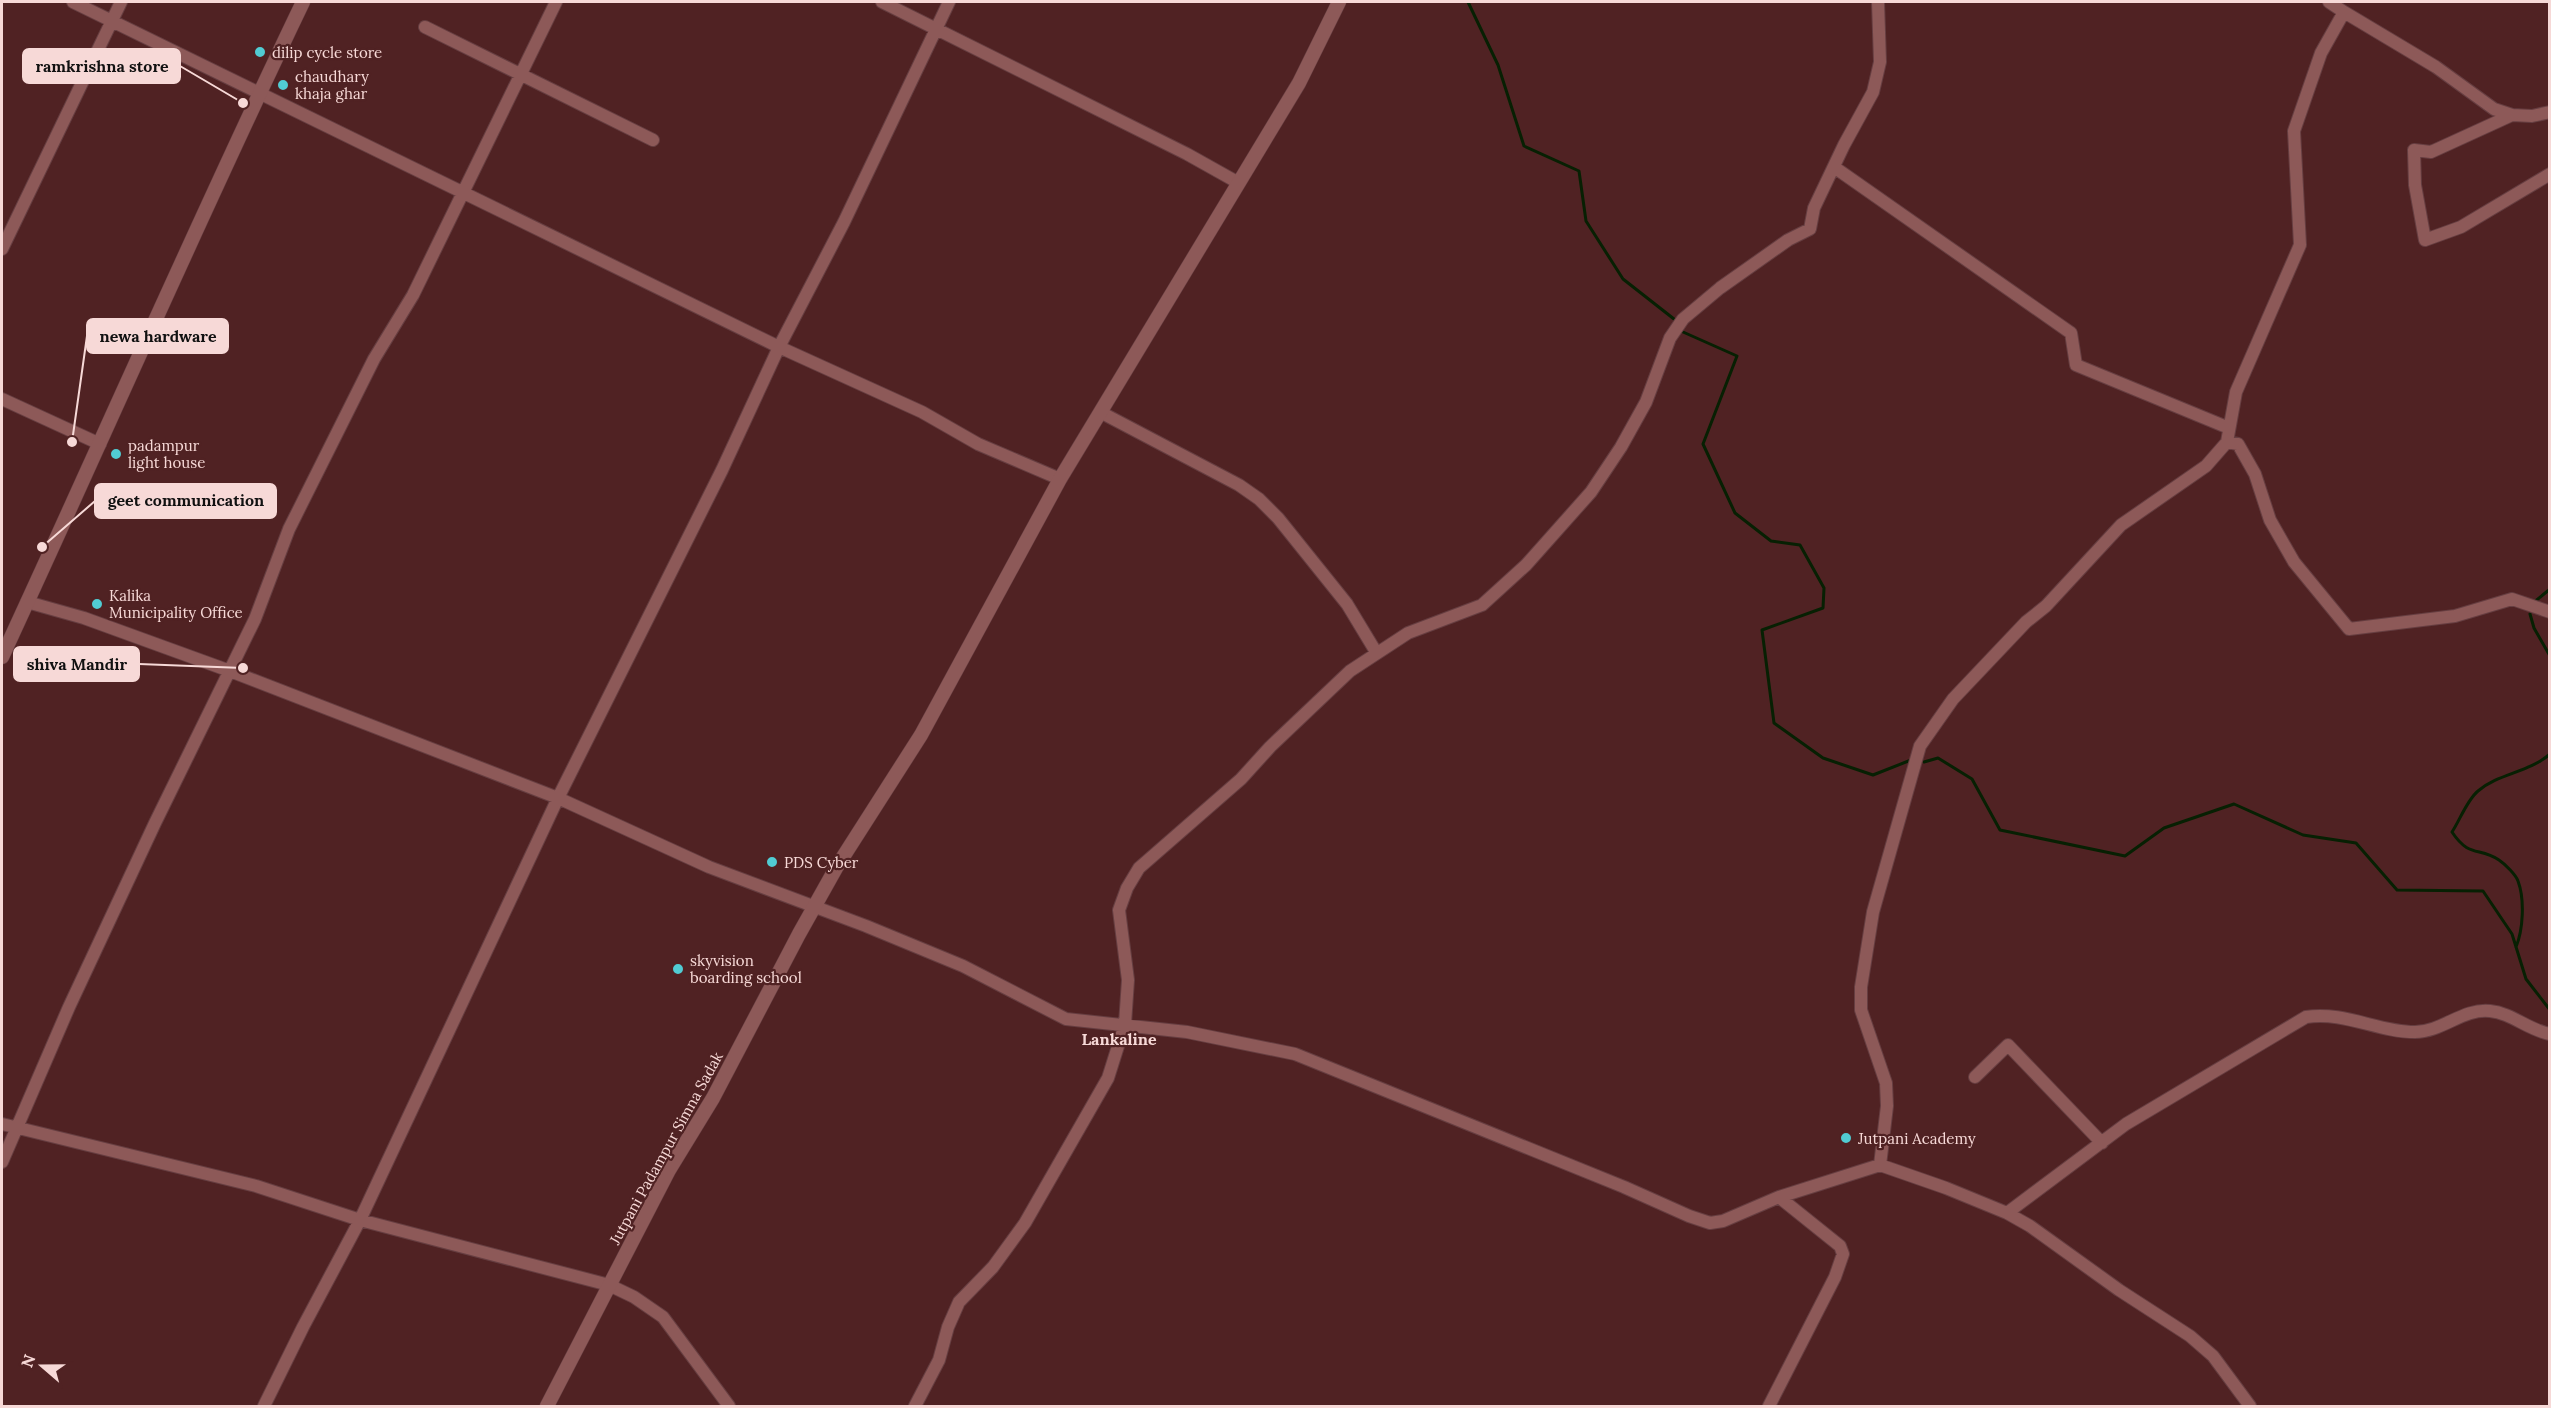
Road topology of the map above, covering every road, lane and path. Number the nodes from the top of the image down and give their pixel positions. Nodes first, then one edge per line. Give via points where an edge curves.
1 (73, 2) edge
2 (121, 2) edge
3 (303, 2) edge
4 (556, 2) edge
5 (882, 2) edge
6 (949, 2) edge
7 (1339, 2) edge
8 (1878, 2) edge
9 (2329, 2) edge
10 (2344, 12) junction
11 (111, 21) junction
12 (426, 27) dead end
13 (935, 28) junction
14 (520, 74) junction
15 (259, 94) junction
16 (2550, 112) edge
17 (2511, 115) junction
18 (653, 140) dead end
19 (1834, 167) junction
20 (2550, 174) edge
21 (1237, 182) junction
22 (462, 191) junction
23 (2, 249) edge
24 (779, 347) junction
25 (2, 399) edge
26 (1102, 412) junction
27 (2229, 428) junction
28 (2227, 442) junction
29 (100, 444) junction
30 (1060, 479) junction
31 (27, 602) junction
32 (2550, 612) edge
33 (1376, 652) junction
34 (2, 657) edge
35 (230, 671) junction
36 (558, 798) junction
37 (815, 906) junction
38 (1125, 1024) junction
39 (2550, 1034) edge
40 (1975, 1077) dead end
41 (2, 1124) edge
42 (18, 1129) junction
43 (2102, 1143) junction
44 (2, 1162) edge
45 (1880, 1165) junction
46 (1779, 1197) junction
47 (2007, 1213) junction
48 (360, 1220) junction
49 (609, 1285) junction
50 (264, 1407) edge
51 (548, 1407) edge
52 (729, 1407) edge
53 (915, 1407) edge
54 (1769, 1407) edge
55 (2250, 1407) edge

1 - 11 street
2 - 11 street
3 - 15 street
4 - 14 street
5 - 13 street
6 - 13 street
7 - 21 street via 1299,83
8 - 19 street via 1880,62 1873,92
9 - 10 street
10 - 17 street via 2436,67 2494,109
10 - 27 street via 2321,53 2294,131 2300,245 2236,392
11 - 15 street
11 - 23 street
12 - 14 street
13 - 21 street
13 - 24 street via 844,222
14 - 18 street
14 - 22 street
15 - 22 street
15 - 29 street
16 - 17 street
17 - 20 street via 2431,152 2414,150 2415,185 2425,240 2461,227
19 - 27 street via 2071,333 2076,365
19 - 33 street via 1810,229 1720,288 1683,319 1670,338 1646,402 1621,447 1591,492 1526,565 1482,605 1408,633
21 - 26 street, Jutpani Padampur Simna Sadak
22 - 24 street
22 - 35 street via 413,295 369,370 289,529 255,619
24 - 30 street via 912,407 978,444
24 - 36 street
25 - 29 street
26 - 30 street, Jutpani Padampur Simna Sadak
26 - 33 street via 1239,485 1259,500 1347,604
27 - 28 street
28 - 32 street via 2238,444 2255,474 2270,520 2294,562 2349,629 2455,616 2512,599
28 - 45 street via 2206,466 2121,525 1953,699 1920,746 1873,912 1861,987 1861,1010 1886,1083
29 - 31 street
30 - 37 street, Jutpani Padampur Simna Sadak via 921,735
31 - 34 street
31 - 35 street via 84,618
33 - 38 street via 1350,670 1242,779 1139,868 1119,910 1128,980
35 - 36 street
35 - 42 street via 69,1007
36 - 37 street via 709,867
36 - 48 street
37 - 38 street via 963,966 1066,1019
37 - 49 street, Jutpani Padampur Simna Sadak
38 - 46 street via 1295,1054 1710,1222 1723,1221
38 - 53 street via 1108,1078 1025,1223 993,1267 959,1302 939,1360
39 - 43 street via 2536,1032 2491,1011 2476,1011 2437,1028 2415,1032 2325,1014 2306,1017
40 - 43 street via 2008,1045
41 - 42 street
42 - 44 street
42 - 48 street via 256,1186
43 - 47 street
45 - 46 street
45 - 47 street
46 - 54 street via 1840,1246 1843,1254 1816,1317
47 - 55 street via 2190,1336 2213,1356
48 - 49 street
48 - 50 street
49 - 51 street, Jutpani Padampur Simna Sadak
49 - 52 street via 663,1317

